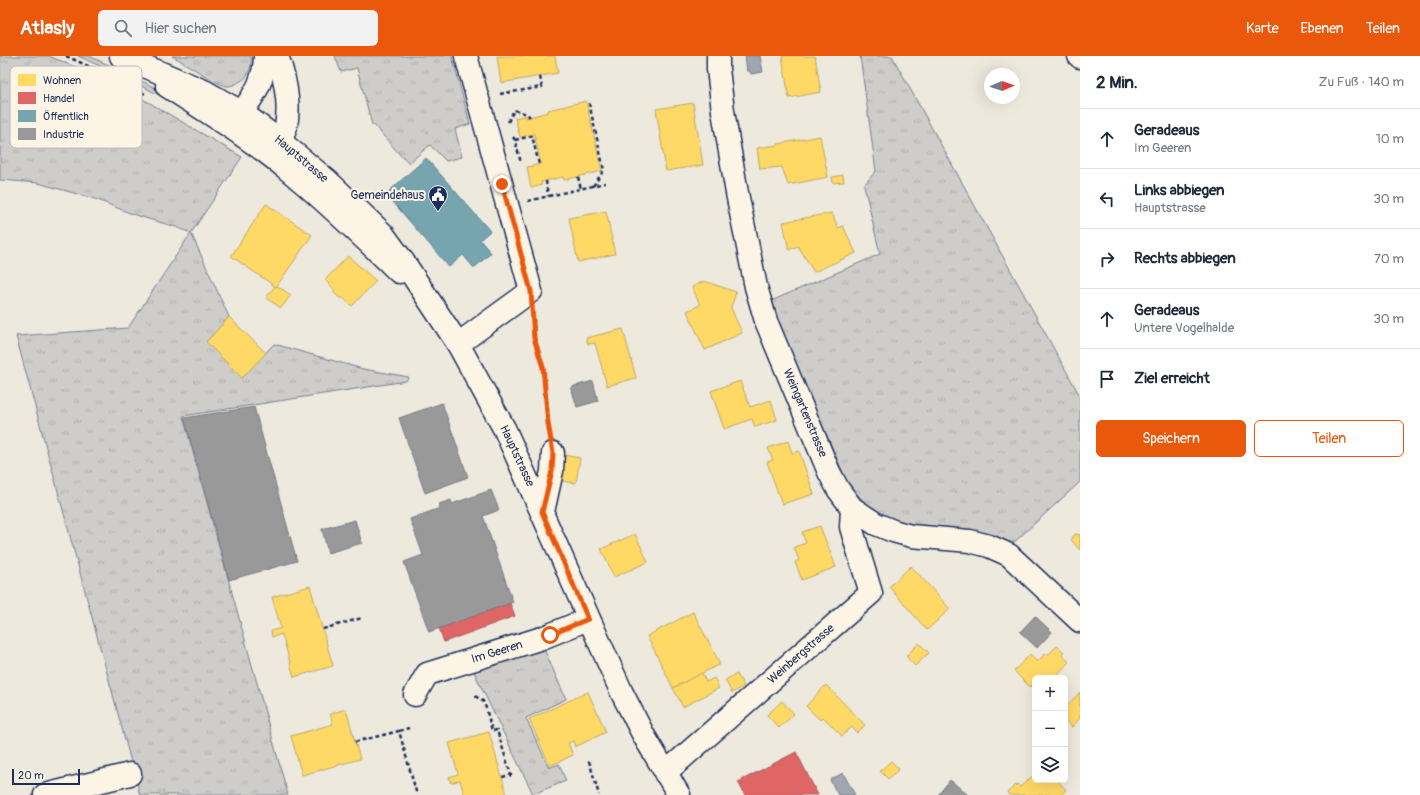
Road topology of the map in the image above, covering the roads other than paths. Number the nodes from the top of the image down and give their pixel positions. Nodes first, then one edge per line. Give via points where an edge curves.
1 (120, 56) edge
2 (265, 56) edge
3 (278, 56) edge
4 (466, 56) edge
5 (718, 56) edge
6 (135, 66) edge
7 (142, 70) edge
8 (241, 112) junction
9 (280, 141) junction
10 (252, 142) junction
11 (440, 314) junction
12 (458, 344) junction
13 (553, 453) road end
14 (852, 508) junction
15 (542, 512) junction
16 (588, 619) junction
17 (1080, 621) edge
18 (415, 695) dead end
19 (665, 773) junction
20 (130, 774) dead end
21 (45, 795) edge
22 (679, 795) edge

1 - 6 main road, Hauptstrasse
1 - 8 main road, Hauptstrasse via 206,92
2 - 8 main road via 259,86
3 - 9 main road via 287,102 287,120
4 - 12 main road via 531,291
5 - 14 main road, Weingartenstrasse via 736,193 766,321 829,472
7 - 10 main road, Hauptstrasse
8 - 9 main road, Hauptstrasse
8 - 10 main road
9 - 10 main road
9 - 11 main road, Hauptstrasse via 328,181 383,234
10 - 11 main road, Hauptstrasse via 287,168 336,212
11 - 12 main road, Hauptstrasse
12 - 15 main road, Hauptstrasse via 505,430
13 - 15 main road via 552,471
14 - 17 main road, Weingartenstrasse via 876,524 893,531 911,536 970,541 1009,555
14 - 19 main road, Weinbergstrasse via 851,527 871,593
15 - 16 main road, Hauptstrasse
16 - 18 main road, Im Geeren via 542,638 427,674
16 - 19 main road, Hauptstrasse via 622,693
19 - 22 main road, Hauptstrasse
20 - 21 main road

